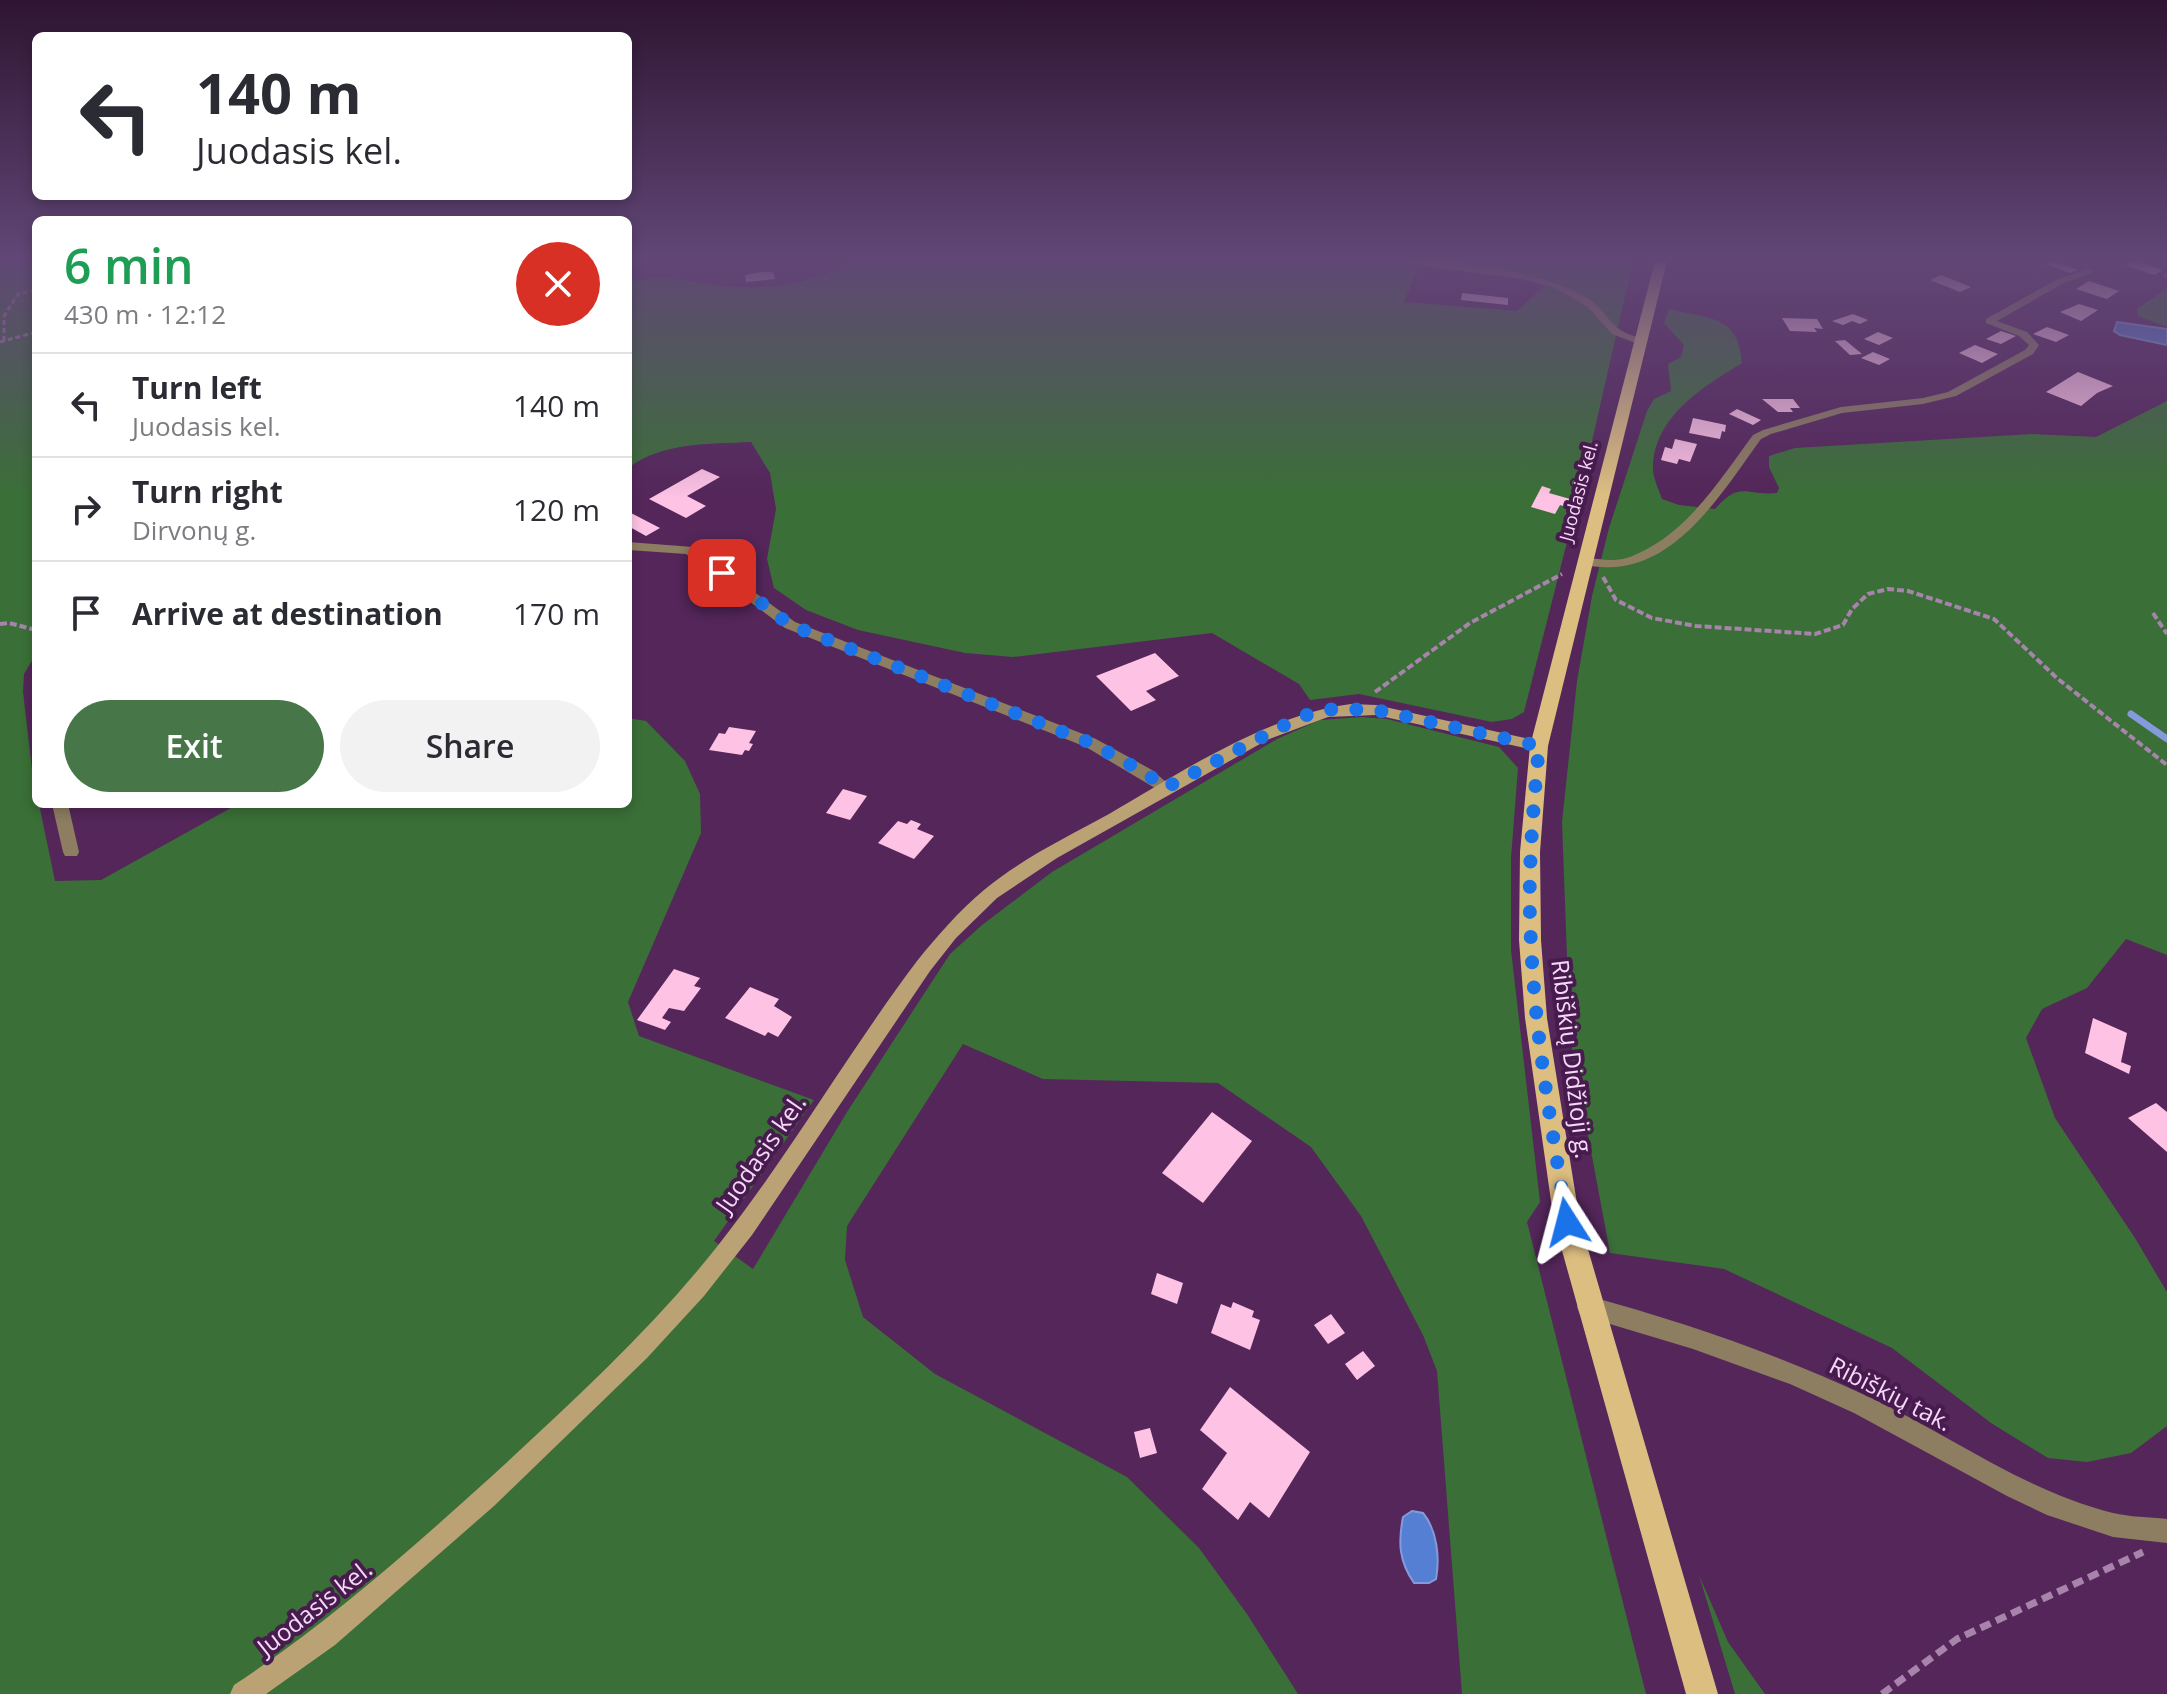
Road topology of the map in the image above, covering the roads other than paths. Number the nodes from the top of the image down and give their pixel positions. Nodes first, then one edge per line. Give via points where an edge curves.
1 (1636, 340) edge
2 (2030, 340) edge
3 (1641, 342) joint
4 (632, 546) edge
5 (1592, 564) junction
6 (1539, 746) junction
7 (1165, 788) junction
8 (61, 808) edge
9 (71, 852) dead end
10 (1588, 1307) junction
11 (2167, 1531) edge
12 (243, 1694) edge
13 (1702, 1694) edge

1 - 3 street
2 - 5 street via 2034,345 2029,352 1952,394 1841,410 1757,437 1680,533 1622,563
3 - 5 main road, Juodasis kel.
4 - 7 street via 689,550 790,625 1091,743
5 - 6 main road, Ribiškių Didžioji g.
6 - 7 street, Juodasis kel. via 1354,707 1311,713
6 - 10 main road, Ribiškių Didžioji g. via 1530,852 1536,1018 1567,1222
7 - 12 street, Juodasis kel. via 1008,880 980,902 912,980 754,1215 628,1362 377,1595
8 - 9 street
10 - 11 street, Ribiškių tak. via 1686,1332 1787,1371 2063,1509 2114,1526
10 - 13 main road, Ribiškių Didžioji g.

